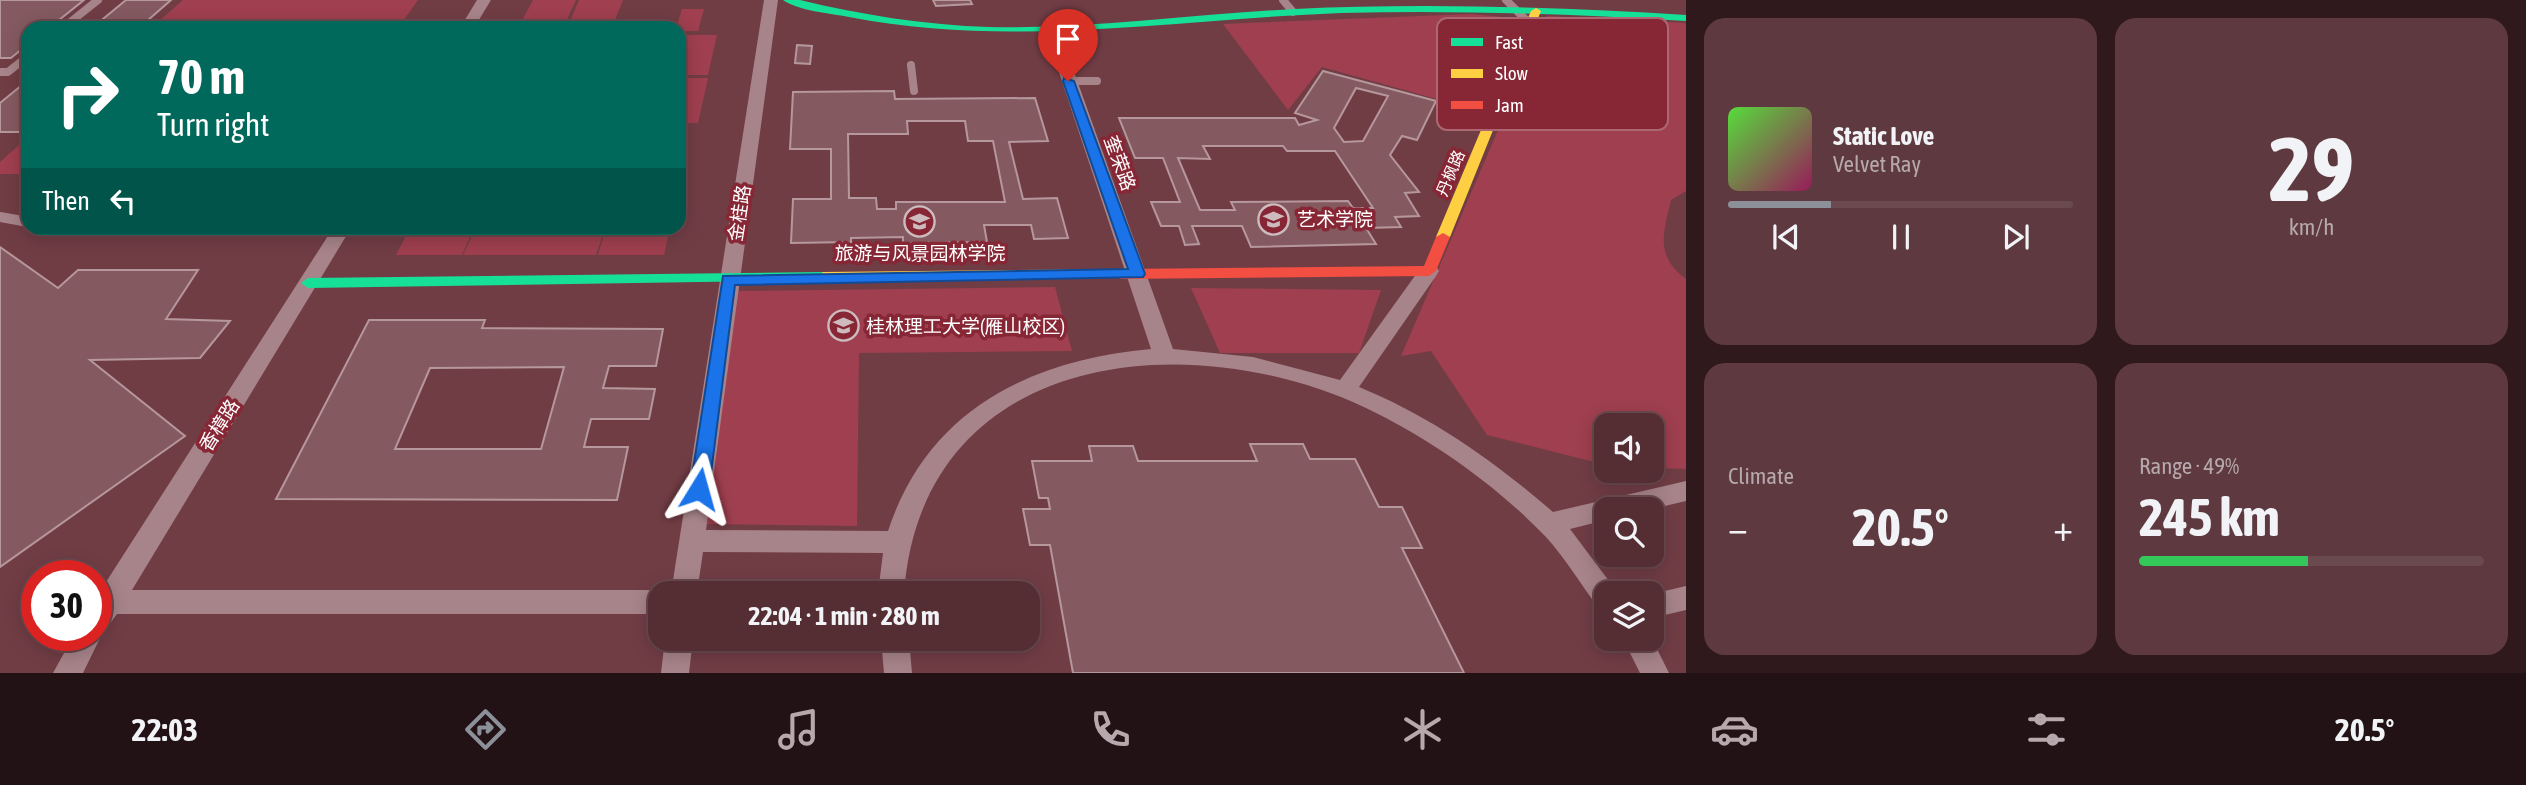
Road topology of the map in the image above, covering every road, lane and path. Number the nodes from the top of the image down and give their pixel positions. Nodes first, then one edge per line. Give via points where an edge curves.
1 (97, 0) edge
2 (484, 0) edge
3 (771, 0) edge
4 (788, 0) edge
5 (1511, 5) edge
6 (1288, 6) edge
7 (1533, 18) joint
8 (1686, 18) edge
9 (71, 21) edge
10 (471, 21) edge
11 (1051, 27) junction
12 (21, 61) edge
13 (911, 65) dead end
14 (4, 72) edge
15 (0, 78) edge
16 (1068, 81) junction
17 (1097, 81) dead end
18 (914, 91) dead end
19 (1487, 130) edge
20 (0, 217) edge
21 (21, 221) edge
22 (338, 235) edge
23 (1429, 271) junction
24 (1137, 274) junction
25 (728, 280) junction
26 (308, 283) junction
27 (1164, 355) junction
28 (1345, 390) junction
29 (1686, 491) edge
30 (1661, 497) edge
31 (1594, 513) edge
32 (1549, 524) junction
33 (692, 541) junction
34 (896, 542) junction
35 (686, 581) edge
36 (892, 581) edge
37 (1594, 582) edge
38 (1686, 598) edge
39 (112, 599) edge
40 (648, 602) edge
41 (1664, 603) edge
42 (112, 613) edge
43 (80, 651) edge
44 (678, 651) edge
45 (896, 651) edge
46 (1643, 651) edge
47 (67, 673) edge
48 (675, 673) edge
49 (898, 673) edge
50 (1655, 673) edge

1 - 9 lane
2 - 10 street
3 - 25 street, 金桂路
4 - 11 street via 930,26
5 - 6 street
5 - 7 street
6 - 11 street
7 - 8 street
11 - 16 street, 奎荣路
12 - 14 lane
13 - 18 lane
14 - 15 lane
16 - 17 lane
16 - 24 street, 奎荣路
19 - 23 street, 丹枫路
20 - 21 lane
22 - 26 street, 香樟路
23 - 24 street
23 - 28 street
24 - 25 street
24 - 27 street, 奎荣路
25 - 26 street
25 - 33 street, 金桂路
26 - 39 street, 香樟路
27 - 28 street via 1262,365
27 - 34 street via 1075,367 997,402 964,428 936,460 914,497
28 - 32 street via 1463,454
29 - 30 street
31 - 32 street
32 - 37 street
33 - 34 street
33 - 35 street, 金桂路
34 - 36 street
38 - 41 street
40 - 42 street
43 - 47 street
44 - 48 street
45 - 49 street
46 - 50 street

